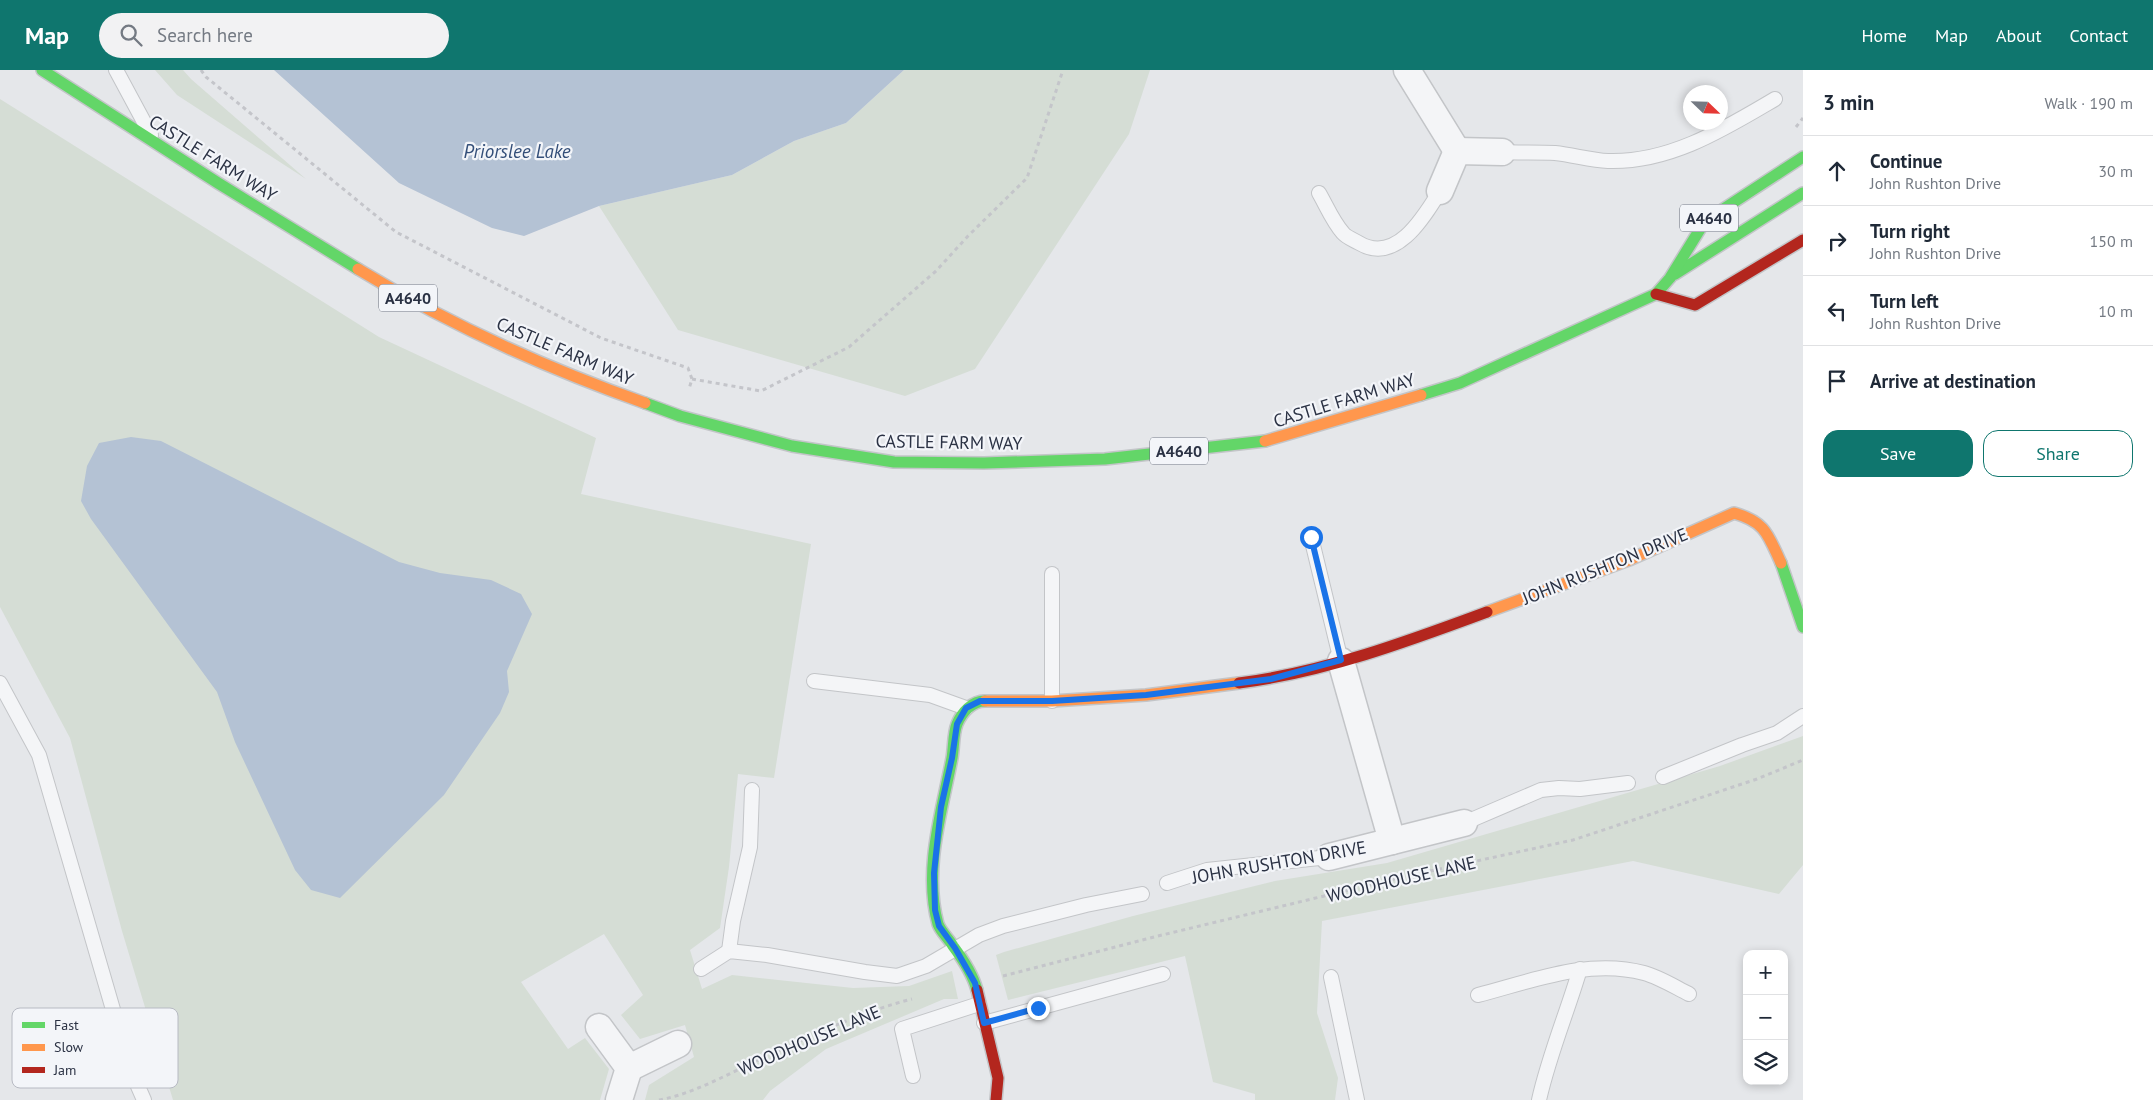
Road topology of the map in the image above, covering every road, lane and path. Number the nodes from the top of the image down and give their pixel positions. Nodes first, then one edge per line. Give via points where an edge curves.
1 (42, 70) edge
2 (116, 70) edge
3 (201, 70) edge
4 (1063, 70) edge
5 (1407, 70) edge
6 (1775, 99) dead end
7 (155, 142) junction
8 (1457, 151) junction
9 (1502, 152) joint
10 (1803, 157) edge
11 (1440, 191) joint
12 (1319, 193) dead end
13 (1803, 193) edge
14 (1803, 240) edge
15 (1670, 278) junction
16 (1656, 294) junction
17 (1311, 537) dead end
18 (1052, 574) dead end
19 (1803, 627) edge
20 (1341, 660) junction
21 (814, 681) dead end
22 (0, 683) edge
23 (1052, 701) junction
24 (966, 708) junction
25 (1803, 716) edge
26 (1803, 760) edge
27 (1663, 777) dead end
28 (1628, 783) dead end
29 (752, 790) dead end
30 (1464, 823) joint
31 (1392, 841) junction
32 (1329, 856) joint
33 (1167, 883) dead end
34 (1142, 894) dead end
35 (955, 948) junction
36 (729, 951) junction
37 (701, 969) dead end
38 (1580, 969) junction
39 (1163, 974) dead end
40 (1002, 976) dead end
41 (1330, 977) dead end
42 (1689, 994) dead end
43 (1478, 995) dead end
44 (915, 998) dead end
45 (979, 1004) junction
46 (113, 1008) edge
47 (984, 1023) junction
48 (599, 1027) dead end
49 (678, 1044) dead end
50 (629, 1068) junction
51 (913, 1076) dead end
52 (139, 1088) edge
53 (144, 1100) edge
54 (619, 1100) edge
55 (659, 1100) edge
56 (996, 1100) edge
57 (1357, 1100) edge
58 (1538, 1100) edge

1 - 7 main road, CASTLE FARM WAY / A4640
2 - 7 lane
3 - 4 path via 396,232 601,338 688,368 692,380 761,391 849,347 936,271 1027,178
5 - 8 street
6 - 9 lane via 1713,135 1678,149 1640,157 1609,161 1555,153
7 - 16 main road, CASTLE FARM WAY / A4640 via 392,290 591,384 680,416 792,446 894,462 1105,459 1267,441 1460,383
8 - 9 street
8 - 11 street
10 - 15 main road, CASTLE FARM WAY / A4640 via 1705,220
11 - 12 lane via 1404,239 1389,248 1366,248 1343,234
13 - 15 main road
14 - 16 main road via 1695,305
15 - 16 main road, CASTLE FARM WAY / A4640
17 - 20 lane, JOHN RUSHTON DRIVE
18 - 23 lane
19 - 20 main road, JOHN RUSHTON DRIVE via 1766,531 1751,518 1734,512 1629,560 1386,649
20 - 23 main road, JOHN RUSHTON DRIVE via 1271,679 1146,695
20 - 31 street, JOHN RUSHTON DRIVE
21 - 24 lane via 930,695
22 - 46 lane via 39,755
23 - 24 main road, JOHN RUSHTON DRIVE via 980,701
24 - 35 main road via 957,724 941,807 934,873 939,926
25 - 27 lane via 1778,733 1742,744
26 - 40 path, WOODHOUSE LANE via 1757,779 1573,840 1356,888
28 - 30 lane, JOHN RUSHTON DRIVE via 1541,790
29 - 36 lane via 750,847
30 - 31 street, JOHN RUSHTON DRIVE
31 - 32 street, JOHN RUSHTON DRIVE
32 - 33 lane, JOHN RUSHTON DRIVE via 1208,870
34 - 35 lane via 1003,926
35 - 36 lane via 926,966 897,976
35 - 45 main road via 975,983
36 - 37 lane
38 - 42 lane via 1613,968 1645,973
38 - 43 lane
38 - 58 lane
39 - 47 lane
41 - 57 lane
44 - 55 path, WOODHOUSE LANE via 820,1031 692,1090
45 - 47 main road
45 - 51 lane via 902,1029
47 - 56 main road via 998,1078
48 - 50 street
49 - 50 street
50 - 54 street
52 - 53 lane

